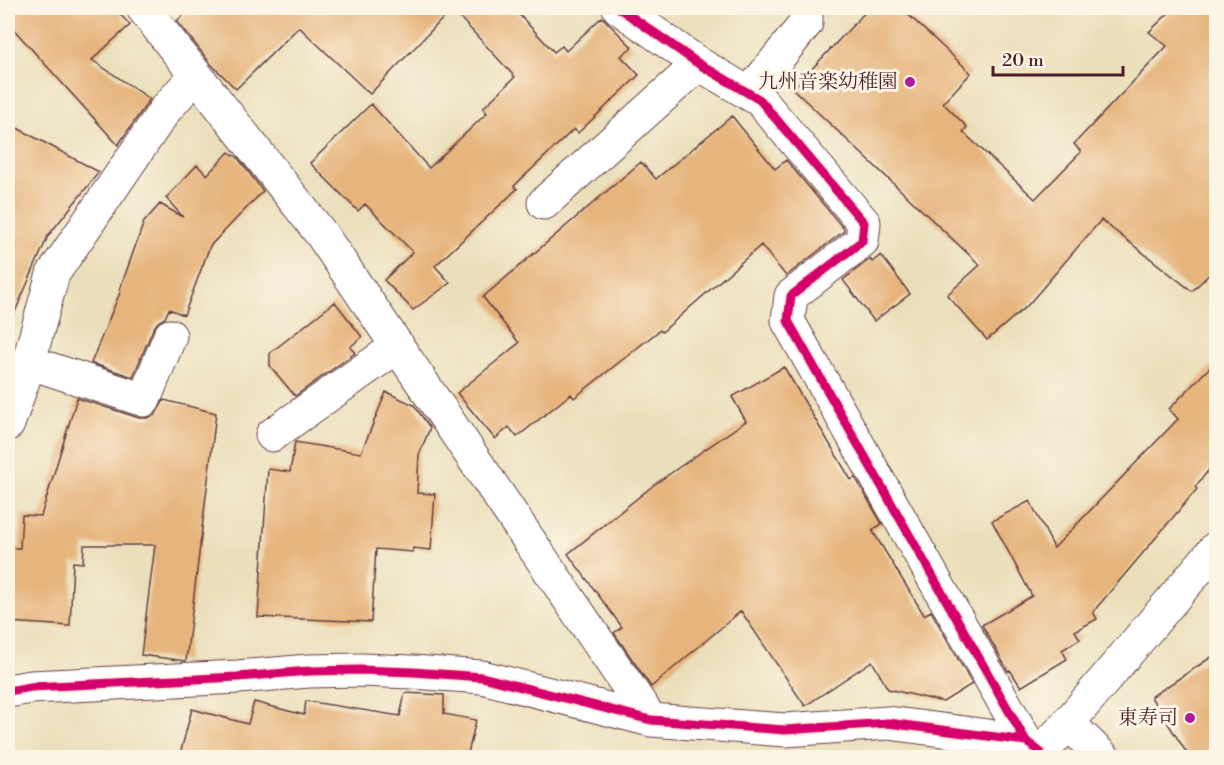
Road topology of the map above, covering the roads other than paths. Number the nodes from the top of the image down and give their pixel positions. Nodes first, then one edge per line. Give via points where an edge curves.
1 (143, 8) edge
2 (619, 8) edge
3 (806, 8) edge
4 (699, 64) junction
5 (196, 75) junction
6 (750, 94) junction
7 (544, 203) dead end
8 (170, 336) dead end
9 (398, 346) junction
10 (19, 375) edge
11 (8, 423) edge
12 (272, 435) dead end
13 (1216, 548) edge
14 (8, 690) edge
15 (651, 720) junction
16 (1068, 723) junction
17 (1034, 750) edge
18 (1104, 758) edge

1 - 5 street
2 - 4 street
3 - 6 street via 806,23
4 - 6 street
4 - 7 street
5 - 9 street via 322,235
5 - 10 street via 165,110 53,274
6 - 17 street via 760,100 864,223 862,241 791,296 788,321
8 - 10 street via 144,400
9 - 12 street
9 - 15 street
10 - 11 street
13 - 16 street
14 - 15 street via 360,670 482,677
15 - 17 street via 785,730 888,723
16 - 17 street
16 - 18 street

